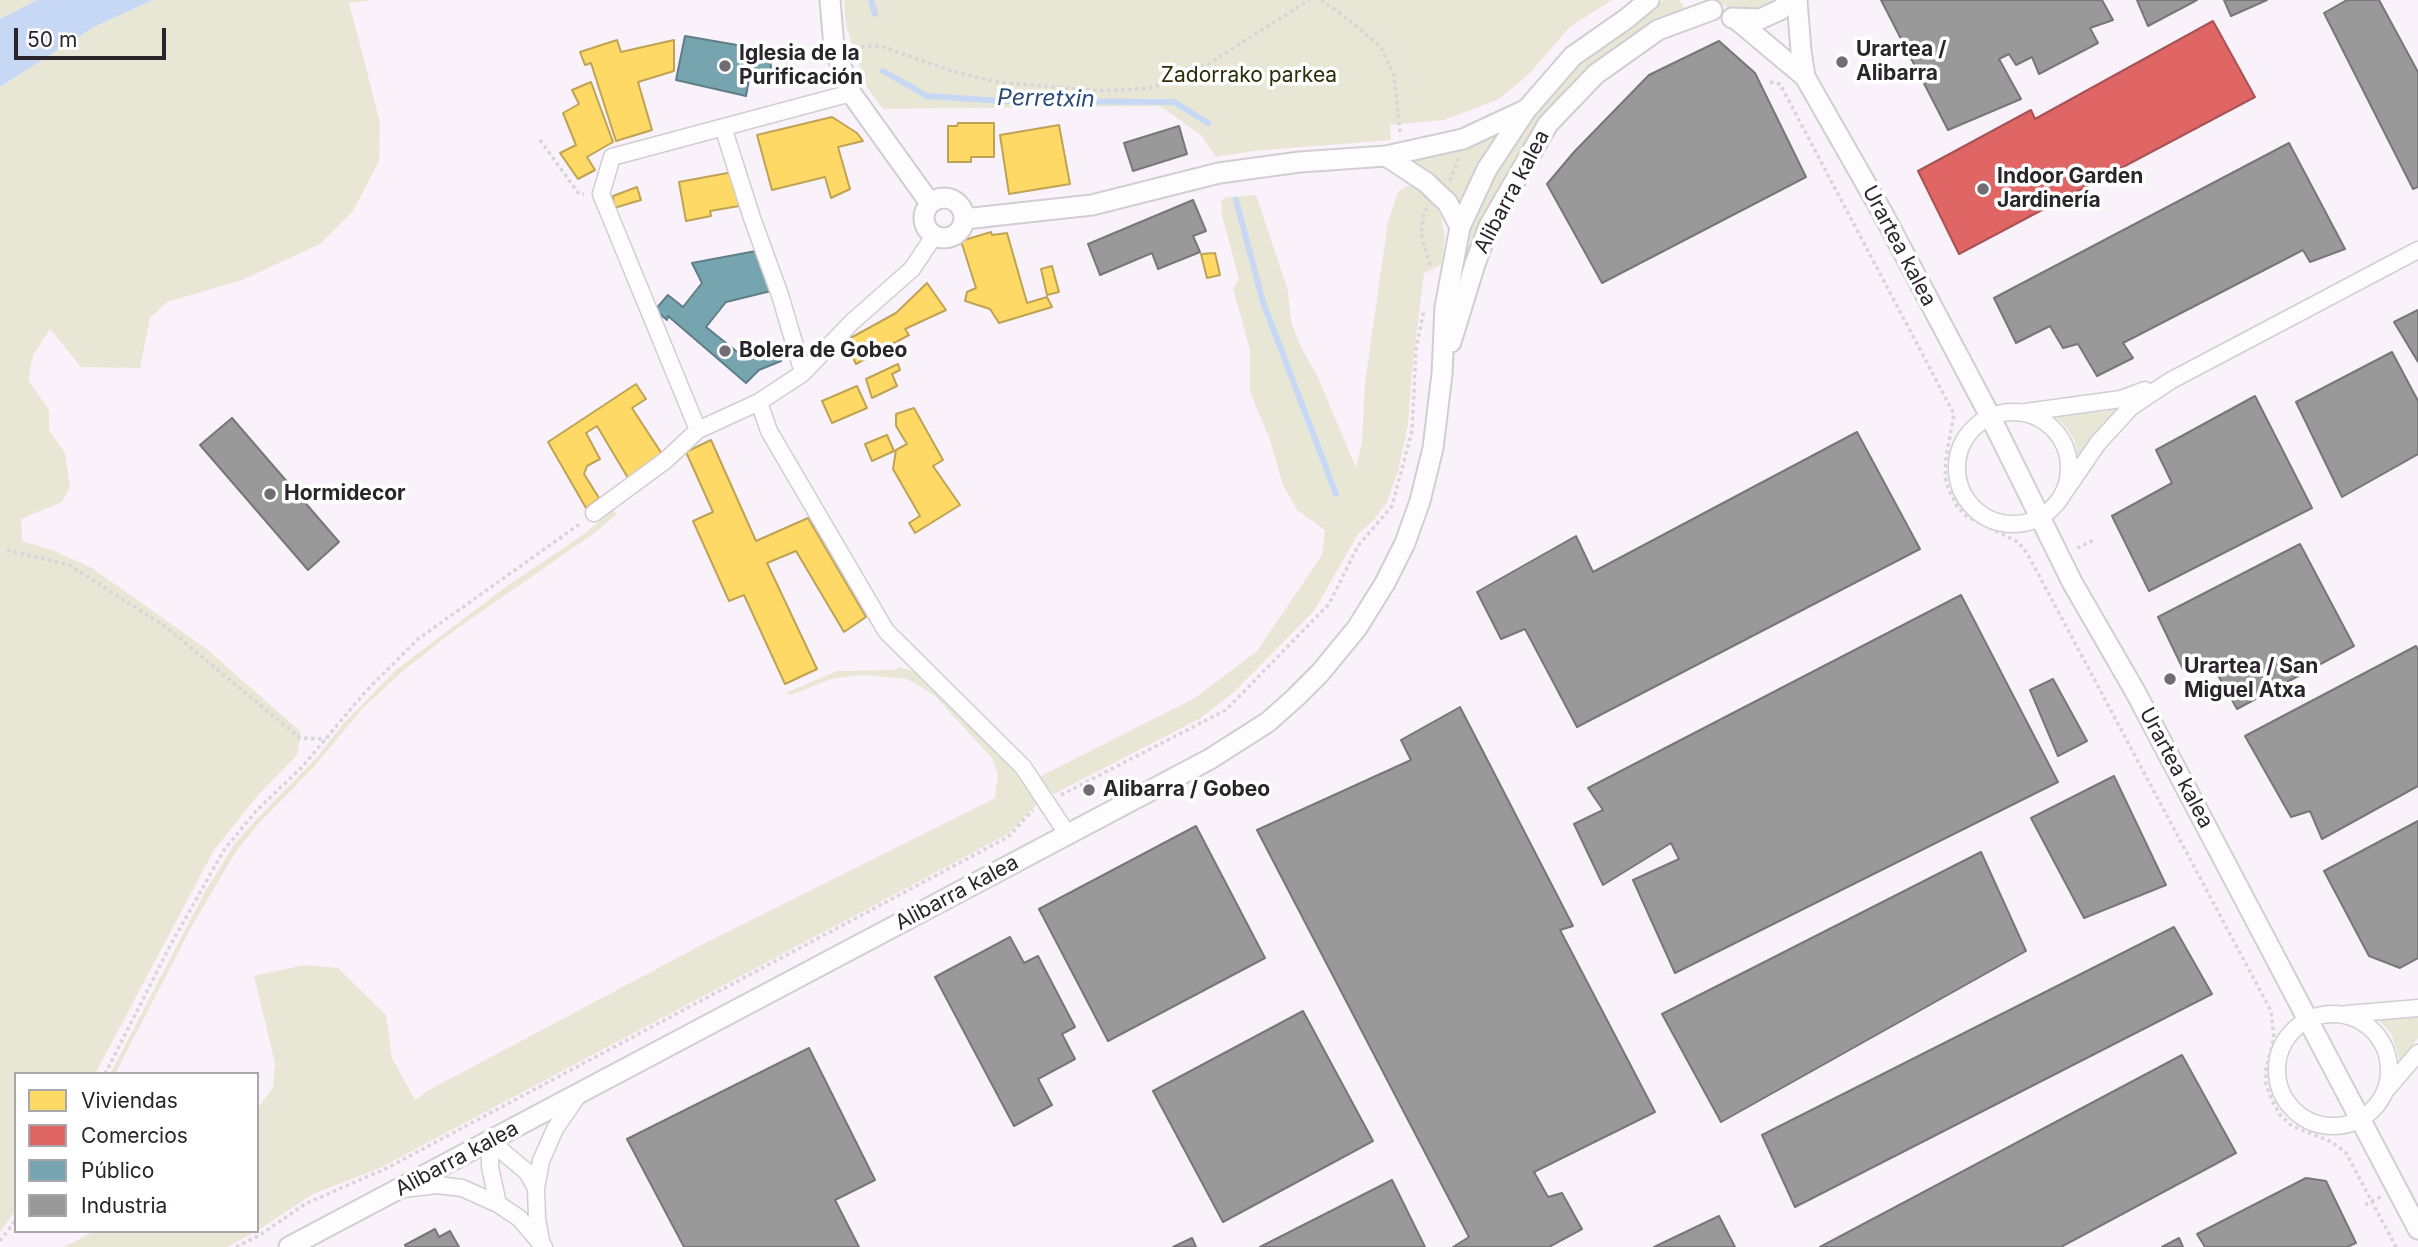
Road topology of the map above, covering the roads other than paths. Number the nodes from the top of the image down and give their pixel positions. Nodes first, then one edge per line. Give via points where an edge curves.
1 (830, 0) edge
2 (1649, 0) edge
3 (1790, 0) edge
4 (1797, 0) edge
5 (1707, 5) edge
6 (1737, 20) junction
7 (1805, 77) junction
8 (850, 93) junction
9 (1526, 110) junction
10 (723, 127) junction
11 (1395, 154) junction
12 (930, 203) junction
13 (964, 219) junction
14 (1460, 226) junction
15 (934, 236) junction
16 (2418, 250) edge
17 (803, 373) junction
18 (1442, 374) junction
19 (2170, 382) junction
20 (759, 402) junction
21 (2021, 412) junction
22 (1990, 416) junction
23 (698, 430) junction
24 (2063, 494) junction
25 (594, 513) road end
26 (2040, 518) junction
27 (1068, 835) junction
28 (2418, 1009) edge
29 (2340, 1014) junction
30 (2308, 1019) junction
31 (2418, 1054) edge
32 (2385, 1092) junction
33 (579, 1094) junction
34 (2360, 1120) junction
35 (490, 1141) junction
36 (536, 1188) junction
37 (400, 1189) junction
38 (498, 1204) junction
39 (2418, 1229) edge
40 (543, 1245) edge
41 (289, 1247) edge

1 - 8 street via 834,47
2 - 9 street, Alibarra kalea via 1573,56
3 - 6 street via 1760,19
4 - 7 street, Urartea kalea
5 - 6 street
5 - 18 street, Alibarra kalea via 1658,30 1596,74 1548,124 1489,226
6 - 7 street, Urartea kalea
7 - 22 street, Urartea kalea
8 - 10 street
8 - 12 street
9 - 11 street via 1460,140
9 - 14 street, Alibarra kalea via 1487,169
10 - 17 street
10 - 23 street via 612,157 601,194
11 - 13 street via 1219,173 1092,205
11 - 14 street via 1447,202
12 - 13 street via 940,198 952,200 961,207
12 - 15 street via 924,221
13 - 15 street via 959,232 947,238
14 - 18 street, Alibarra kalea via 1445,307
15 - 17 street via 912,269
16 - 19 street
17 - 20 street
18 - 27 street, Alibarra kalea via 1433,448 1420,501 1405,543 1357,628 1320,673 1268,722 1210,759
19 - 21 street via 2121,399
19 - 24 street via 2131,407 2098,443
20 - 23 street
20 - 27 street via 769,431 886,631 1023,767
21 - 22 street
21 - 24 street via 2038,417 2063,442 2069,476
22 - 26 street, Urartea kalea
22 - 26 street via 1962,443 1957,458 1960,489 1979,513 1993,521 2024,524
23 - 25 street
24 - 26 street
26 - 30 street, Urartea kalea
27 - 33 street, Alibarra kalea
28 - 29 street
29 - 30 street
29 - 32 street via 2367,1026 2385,1048 2389,1067
30 - 34 street, Urartea kalea
30 - 34 street via 2291,1031 2282,1045 2277,1061 2282,1094 2304,1119 2320,1125
31 - 32 street
32 - 34 street
33 - 35 street, Alibarra kalea
33 - 36 street via 555,1129 541,1161
34 - 39 street, Urartea kalea
35 - 36 street via 527,1172
35 - 37 street, Alibarra kalea
35 - 38 street
36 - 40 street
37 - 38 street via 462,1188
37 - 41 street, Alibarra kalea
38 - 40 street via 519,1218

